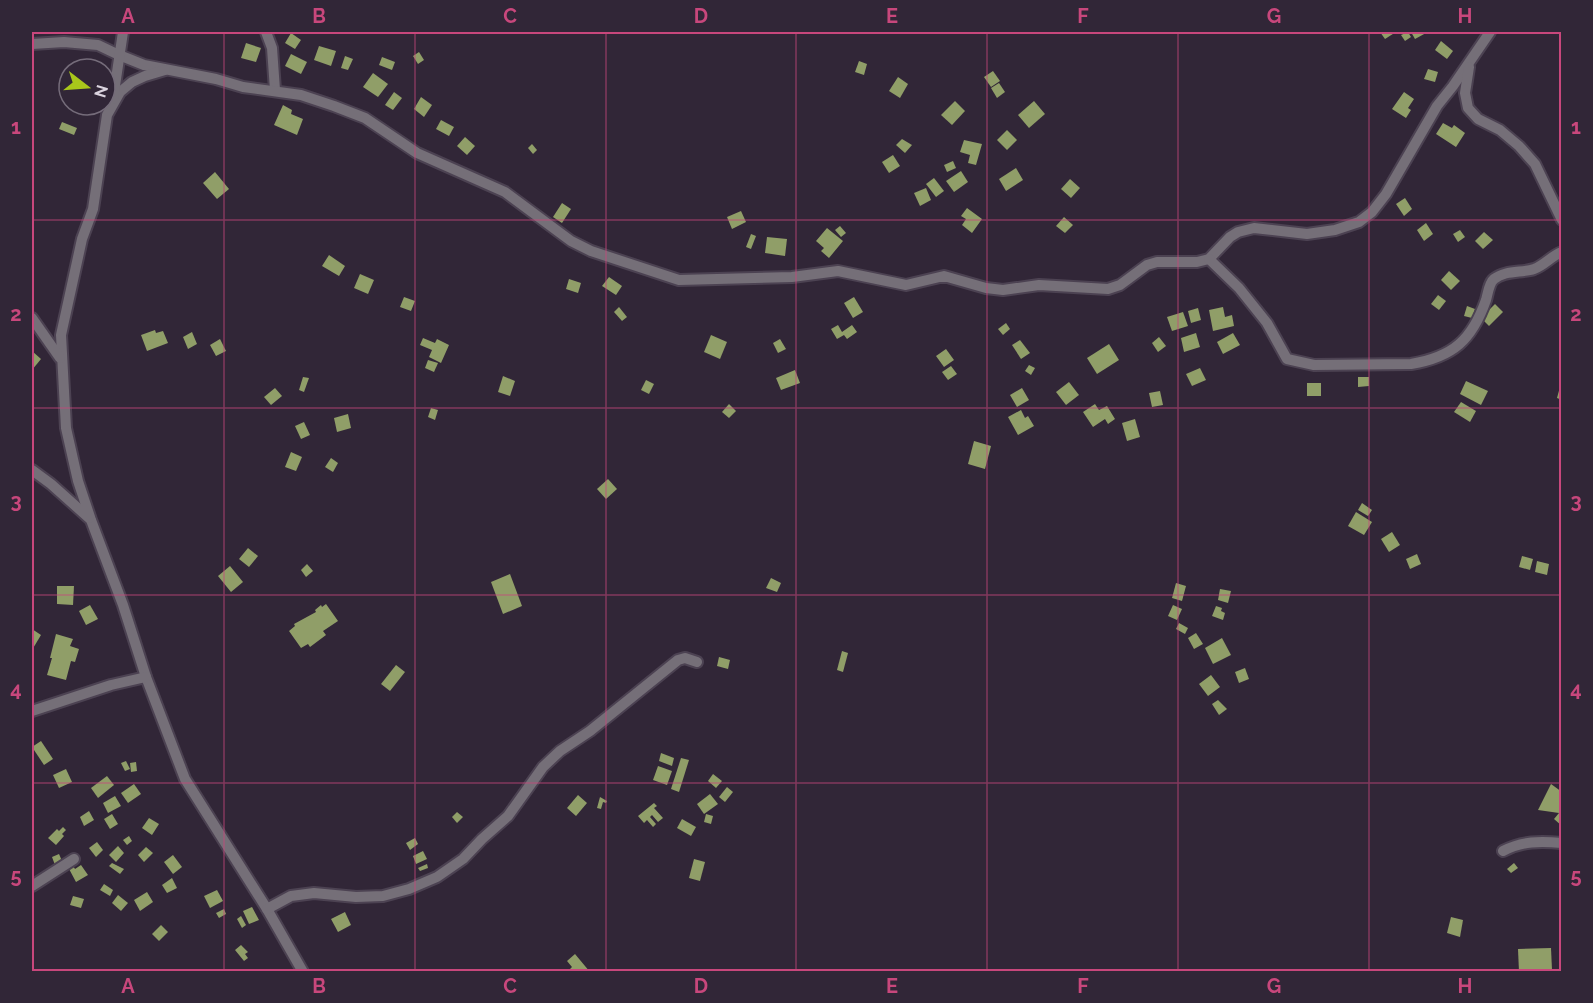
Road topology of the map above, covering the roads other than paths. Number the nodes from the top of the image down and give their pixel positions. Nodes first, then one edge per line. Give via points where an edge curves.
1 (123, 32) edge
2 (266, 32) edge
3 (1490, 32) edge
4 (32, 44) edge
5 (119, 55) junction
6 (1469, 63) junction
7 (168, 69) junction
8 (117, 71) edge
9 (275, 90) junction
10 (117, 97) edge
11 (107, 117) edge
12 (1562, 220) edge
13 (1562, 252) edge
14 (1209, 259) junction
15 (32, 318) edge
16 (61, 359) junction
17 (32, 470) edge
18 (91, 520) junction
19 (697, 662) dead end
20 (146, 676) junction
21 (32, 711) edge
22 (1562, 843) edge
23 (1503, 851) dead end
24 (74, 859) dead end
25 (32, 886) edge
26 (267, 909) junction
27 (303, 972) edge

1 - 5 street
2 - 9 street via 272,48
3 - 6 street
4 - 5 street via 98,45
5 - 7 street
5 - 8 street
6 - 12 street via 1465,93 1468,108 1519,146 1534,164
6 - 14 street via 1437,106 1386,194 1359,222 1335,231 1307,234 1254,228 1230,237
7 - 9 street via 243,87
7 - 10 street via 132,82
9 - 14 street via 365,118 417,153 505,192 571,242 680,280 792,278 838,272 906,285 944,276 1004,290 1039,285 1108,289 1157,262
11 - 16 street via 93,209 82,238 61,335
13 - 14 street via 1537,268 1495,278 1466,340 1443,355 1411,364 1314,365 1287,359 1268,323
15 - 16 street
16 - 18 street via 66,428
17 - 18 street
18 - 20 street
19 - 26 street via 678,660 590,731 560,750 508,816 463,859 437,877 382,896 314,893 291,896
20 - 21 street
20 - 26 street via 185,779
22 - 23 street via 1517,844
24 - 25 street
26 - 27 street

